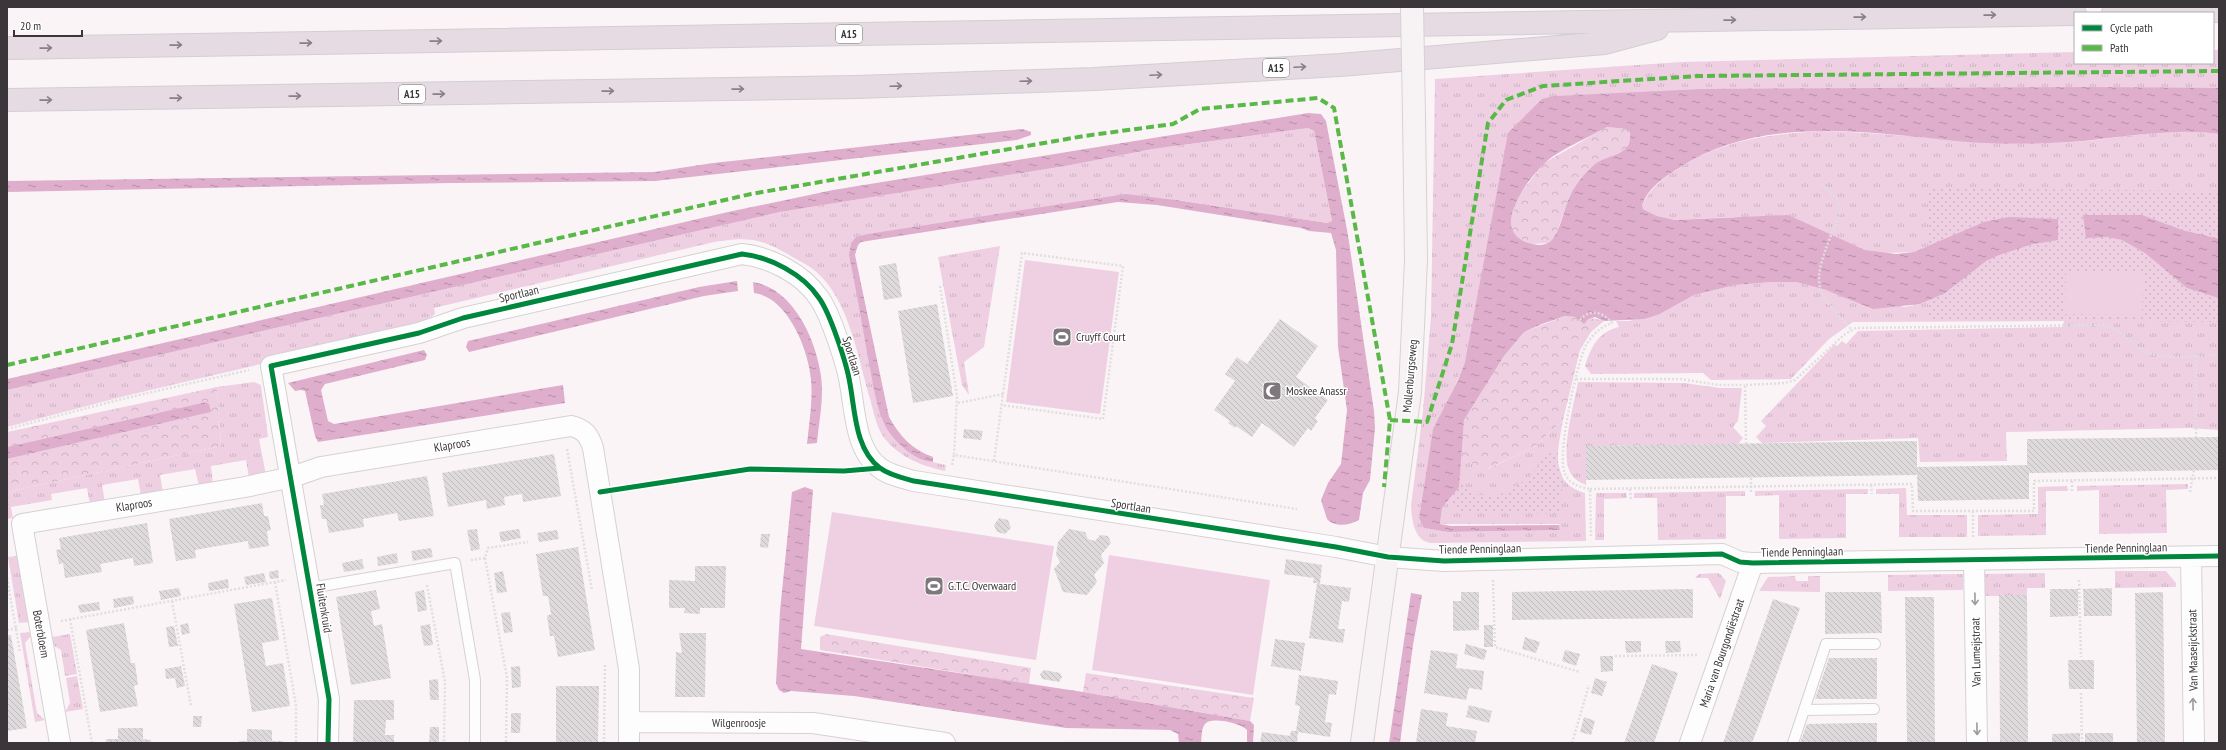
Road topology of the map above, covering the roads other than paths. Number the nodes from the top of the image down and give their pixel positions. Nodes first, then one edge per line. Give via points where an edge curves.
1 (1412, 7) edge
2 (2219, 11) edge
3 (2166, 12) edge
4 (2074, 14) edge
5 (1691, 20) junction
6 (7, 48) edge
7 (7, 100) edge
8 (292, 477) junction
9 (22, 524) joint
10 (2219, 556) edge
11 (1388, 557) junction
12 (2192, 557) junction
13 (1974, 560) junction
14 (1753, 563) junction
15 (309, 582) junction
16 (1876, 644) dead end
17 (1804, 710) junction
18 (1874, 710) dead end
19 (629, 722) junction
20 (849, 736) edge
21 (60, 743) edge
22 (328, 743) edge
23 (475, 743) edge
24 (629, 743) edge
25 (945, 743) edge
26 (1362, 743) edge
27 (1690, 743) edge
28 (1793, 743) edge
29 (1977, 743) edge
30 (2194, 743) edge

1 - 11 street, Mollenburgseweg, bridge via 1416,260 1414,330 1410,392
2 - 3 highway
5 -> 4 highway, A15
6 -> 5 highway, A15
7 -> 5 highway, A15 via 857,87 1094,79 1340,64 1605,43
8 - 9 street, Klaproos
8 - 11 street, Sportlaan via 271,366 419,333 463,318 742,254 772,261 802,280 820,298 837,339 850,383 855,421 871,458 880,468 896,476 949,488
8 - 15 street, Fluitenkruid
8 - 19 street, Klaproos via 321,467 564,427 571,426 582,430 590,437 593,448 629,669
9 - 21 street, Boterbloem
10 - 12 street, Tiende Penninglaan
11 - 14 street, Tiende Penninglaan via 1444,561 1722,554 1740,562
11 - 26 street, Mollenburgseweg
12 - 13 street, Tiende Penninglaan
30 -> 12 street, Van Maaseijckstraat
13 - 14 street, Tiende Penninglaan
13 -> 29 street, Van Lumeijstraat
14 - 27 street, Maria van Bourgondiëstraat
15 - 22 street, Fluitenkruid via 329,699
15 - 23 lane via 455,563 475,680
16 - 17 lane via 1826,644
17 - 18 lane
17 - 28 lane
19 - 20 street, Wilgenroosje via 813,723
19 - 24 street, Klaproos
20 - 25 street, Wilgenroosje

